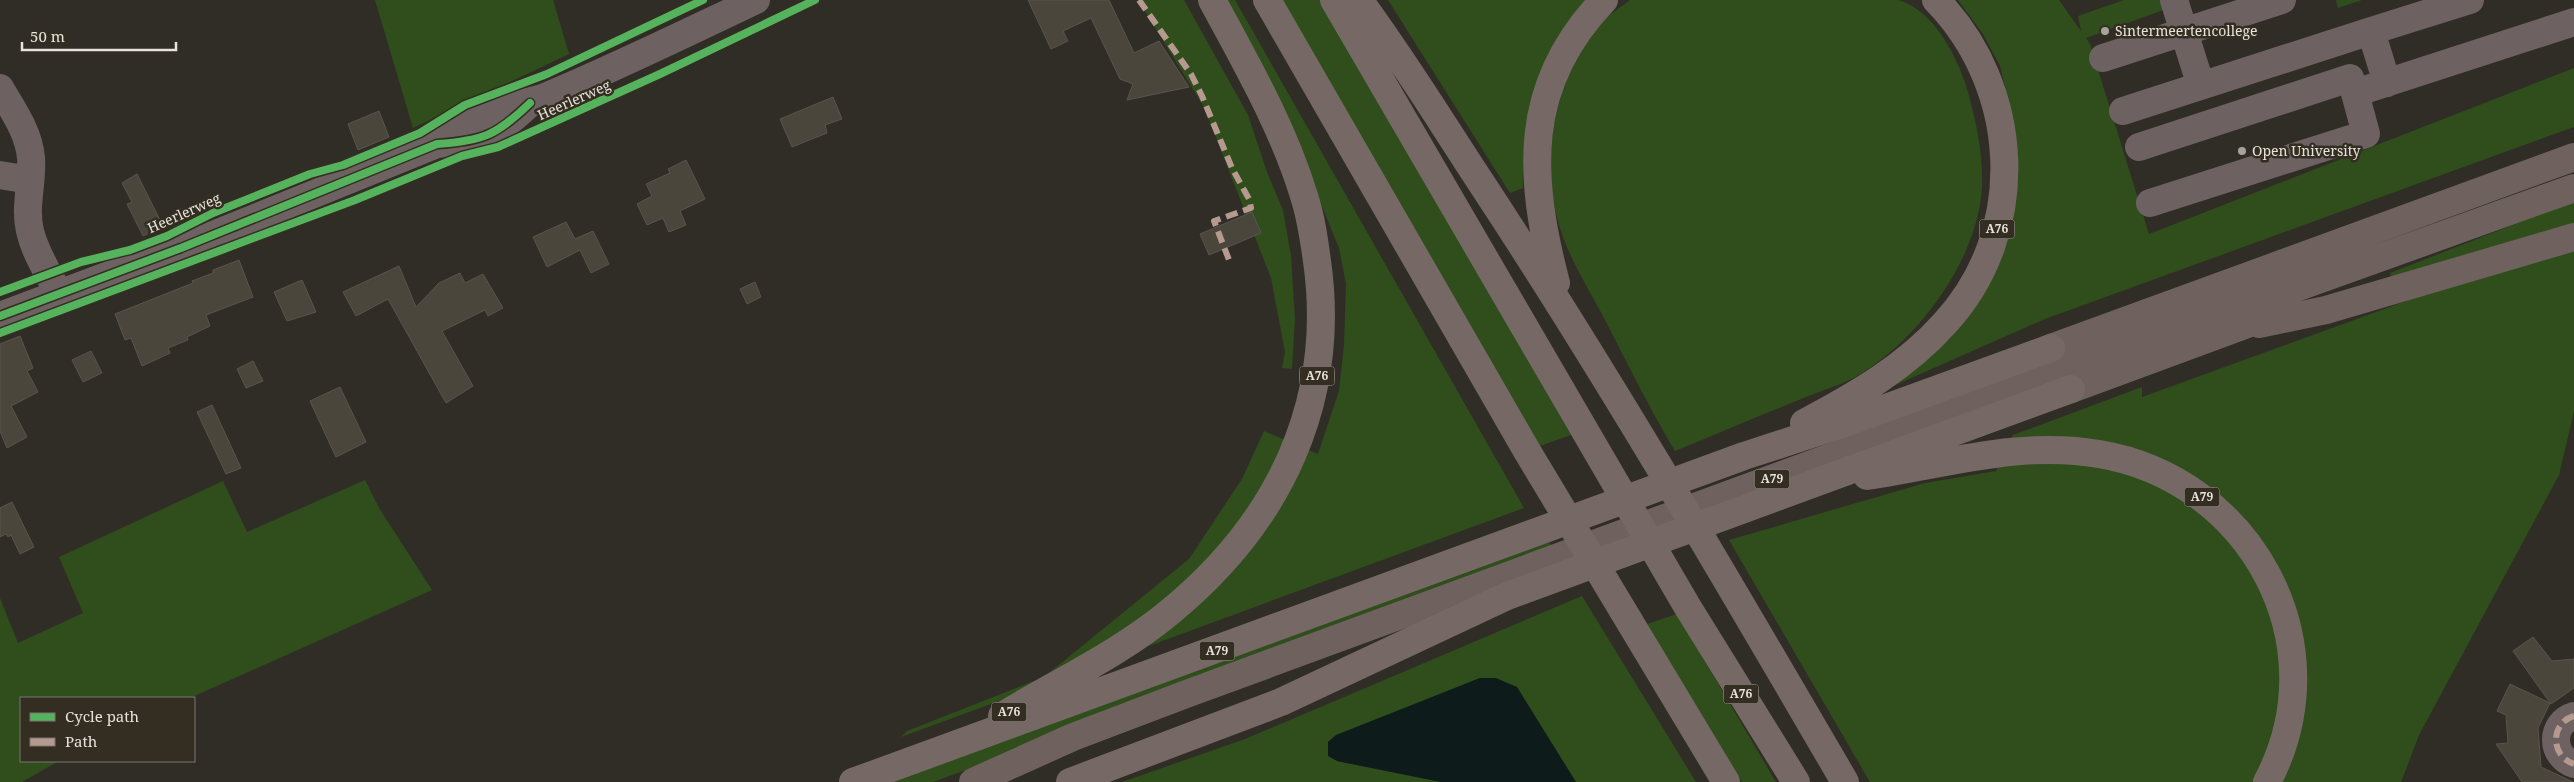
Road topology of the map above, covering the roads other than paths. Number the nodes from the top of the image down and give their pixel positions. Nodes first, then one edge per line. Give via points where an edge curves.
1 (756, 0) edge
2 (1212, 0) edge
3 (1267, 0) edge
4 (1334, 0) edge
5 (1359, 0) edge
6 (1604, 0) edge
7 (1936, 0) edge
8 (2174, 0) edge
9 (2282, 0) edge
10 (2470, 0) edge
11 (2429, 6) edge
12 (2574, 22) edge
13 (2371, 31) junction
14 (2184, 32) junction
15 (2104, 58) dead end
16 (2387, 83) junction
17 (2201, 86) junction
18 (0, 88) edge
19 (2355, 93) junction
20 (2122, 111) dead end
21 (2139, 147) dead end
22 (2574, 157) edge
23 (0, 175) edge
24 (30, 180) junction
25 (2574, 188) edge
26 (2150, 203) dead end
27 (2514, 209) junction
28 (2574, 237) edge
29 (59, 294) junction
30 (1562, 305) junction
31 (0, 316) edge
32 (2240, 328) junction
33 (2051, 348) joint
34 (2071, 389) joint
35 (1744, 456) junction
36 (1809, 485) junction
37 (2574, 716) edge
38 (945, 750) junction
39 (2574, 764) edge
40 (1844, 777) edge
41 (853, 782) edge
42 (973, 782) edge
43 (1070, 782) edge
44 (1726, 782) edge
45 (1796, 782) edge
46 (2267, 782) edge

1 - 29 street, Heerlerweg via 530,103 502,105 472,115 437,144
2 - 38 highway, A76 via 1287,148 1305,197 1314,236 1320,283 1321,346 1304,426 1285,472 1261,514 1231,554 1191,594 1115,651
3 - 44 highway via 1527,451
4 - 45 highway, A76 via 1687,606
5 - 30 highway via 1392,44
6 - 30 highway via 1579,29 1556,68 1538,133 1536,172 1540,215
7 - 35 highway, A76 via 1960,29 1979,62 2001,126 2003,192 1987,262 1946,323 1894,369 1834,407
8 - 14 street
9 - 14 street
10 - 11 street
11 - 13 street
12 - 16 street
13 - 16 street
13 - 17 street
14 - 15 street
14 - 17 street
16 - 19 street
17 - 20 street
18 - 24 street via 26,139 31,156
19 - 21 street via 2350,78
19 - 26 street via 2366,134
22 - 33 main road, A79
23 - 24 street
24 - 29 street via 30,232
25 - 27 main road
27 - 32 main road, A79 via 2448,243
27 - 42 main road, A79 via 1073,736
28 - 32 main road, A79 via 2326,310
29 - 31 street, Heerlerweg
30 - 40 highway
32 - 34 main road, A79
33 - 35 highway, A79
34 - 36 highway, A79
35 - 38 highway, A79
36 - 43 highway, A79 via 1506,596 1281,702
36 - 46 highway, A79 via 1998,454 2052,450 2118,457 2182,483 2219,510 2247,542 2267,574 2283,613 2290,646 2292,693 2286,736
37 - 39 street via 2558,728 2556,744 2564,759
38 - 41 highway, A79

